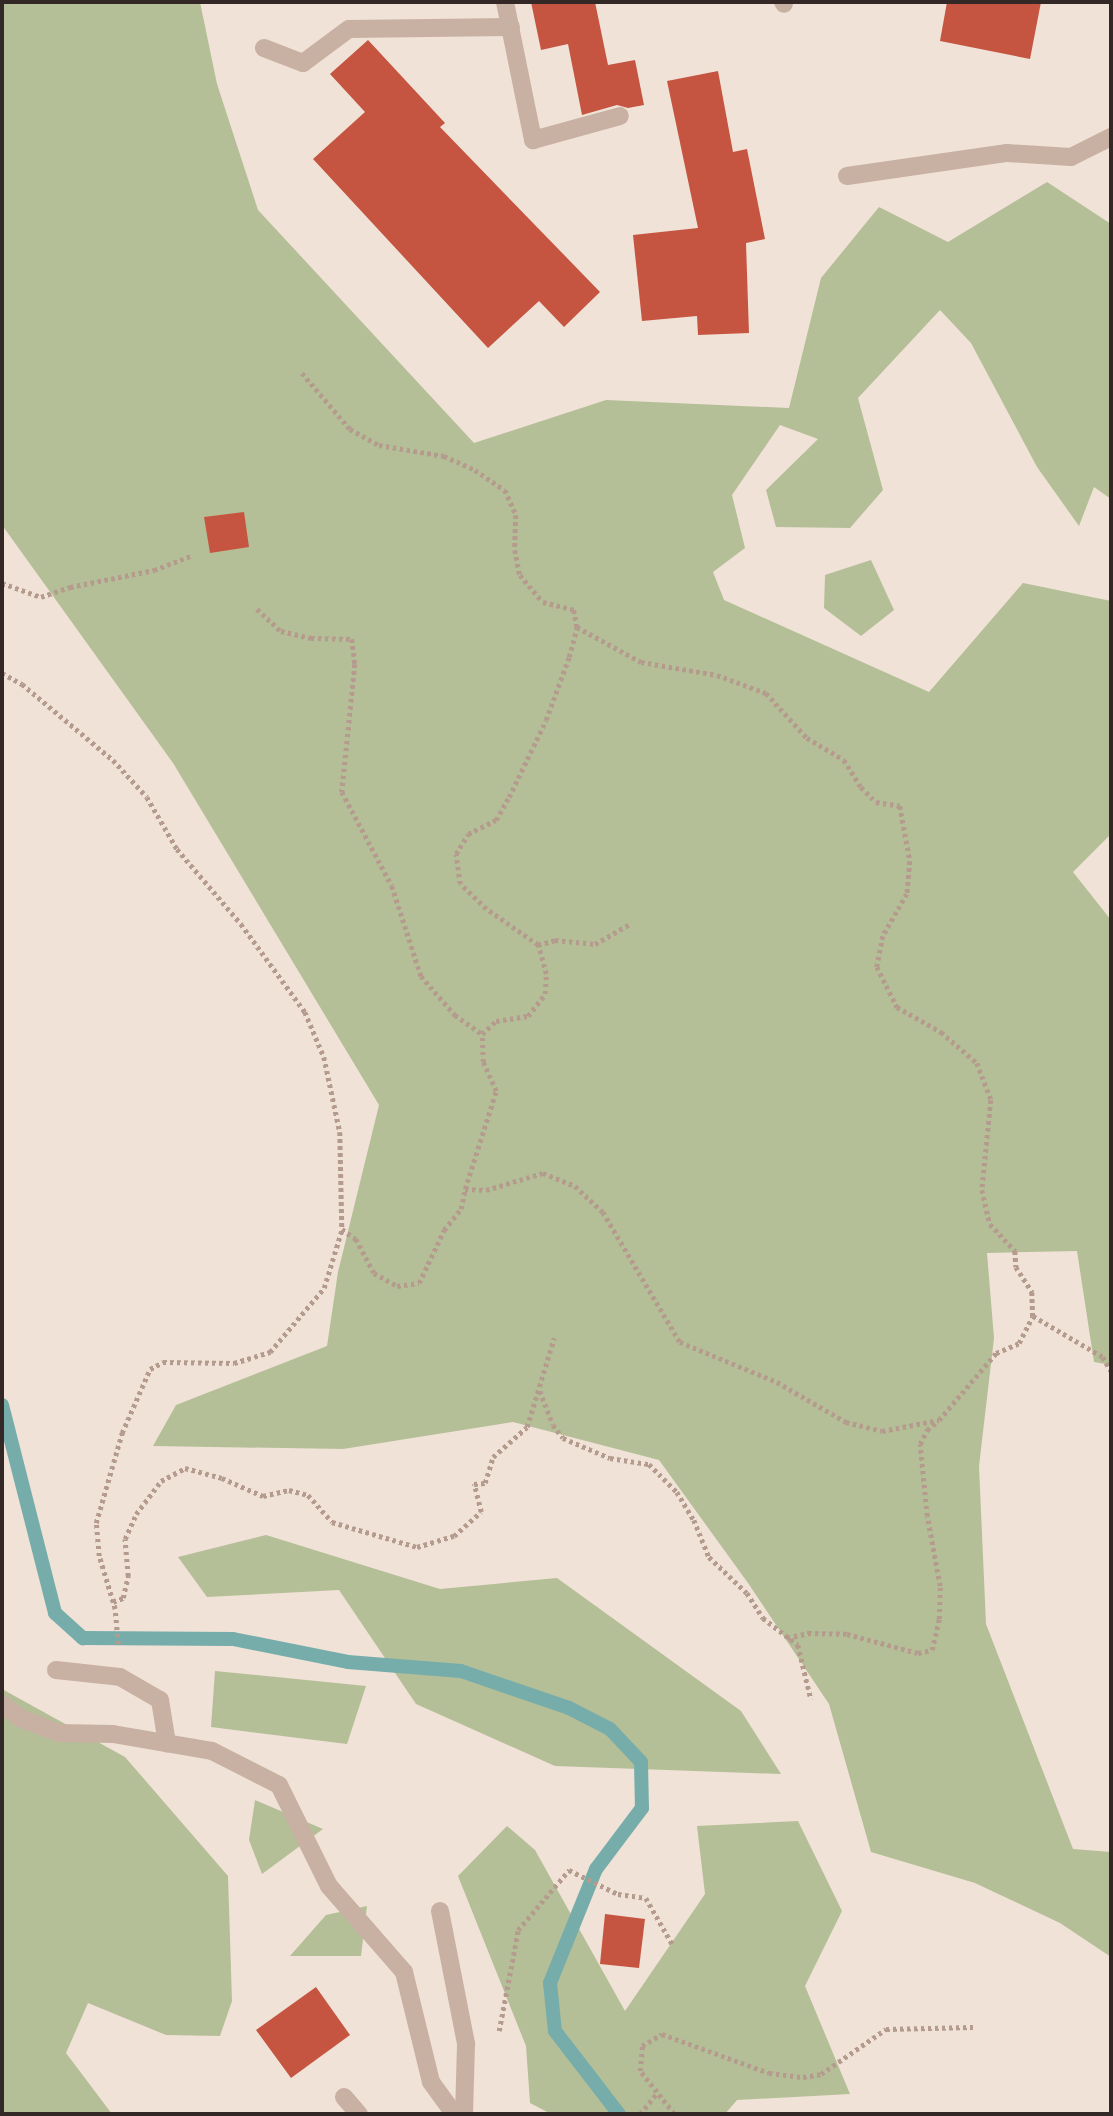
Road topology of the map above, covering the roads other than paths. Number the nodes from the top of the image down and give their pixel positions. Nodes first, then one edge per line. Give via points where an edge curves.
1 (505, 2) edge
2 (511, 27) junction
3 (264, 48) dead end
4 (620, 116) dead end
5 (1111, 137) edge
6 (847, 176) dead end
7 (56, 1671) dead end
8 (2, 1704) edge
9 (167, 1743) junction
10 (440, 1911) dead end
11 (344, 2097) dead end
12 (359, 2114) edge
13 (454, 2114) edge
14 (464, 2114) edge

1 - 2 street
2 - 3 street via 349,29 303,63
2 - 4 street via 533,140
5 - 6 street via 1071,157 1007,153
7 - 9 street via 120,1676 160,1700
8 - 9 street via 20,1718 59,1732
9 - 13 street via 212,1751 279,1785 328,1886 404,1972 431,2082
10 - 14 street via 466,2044
11 - 12 street

